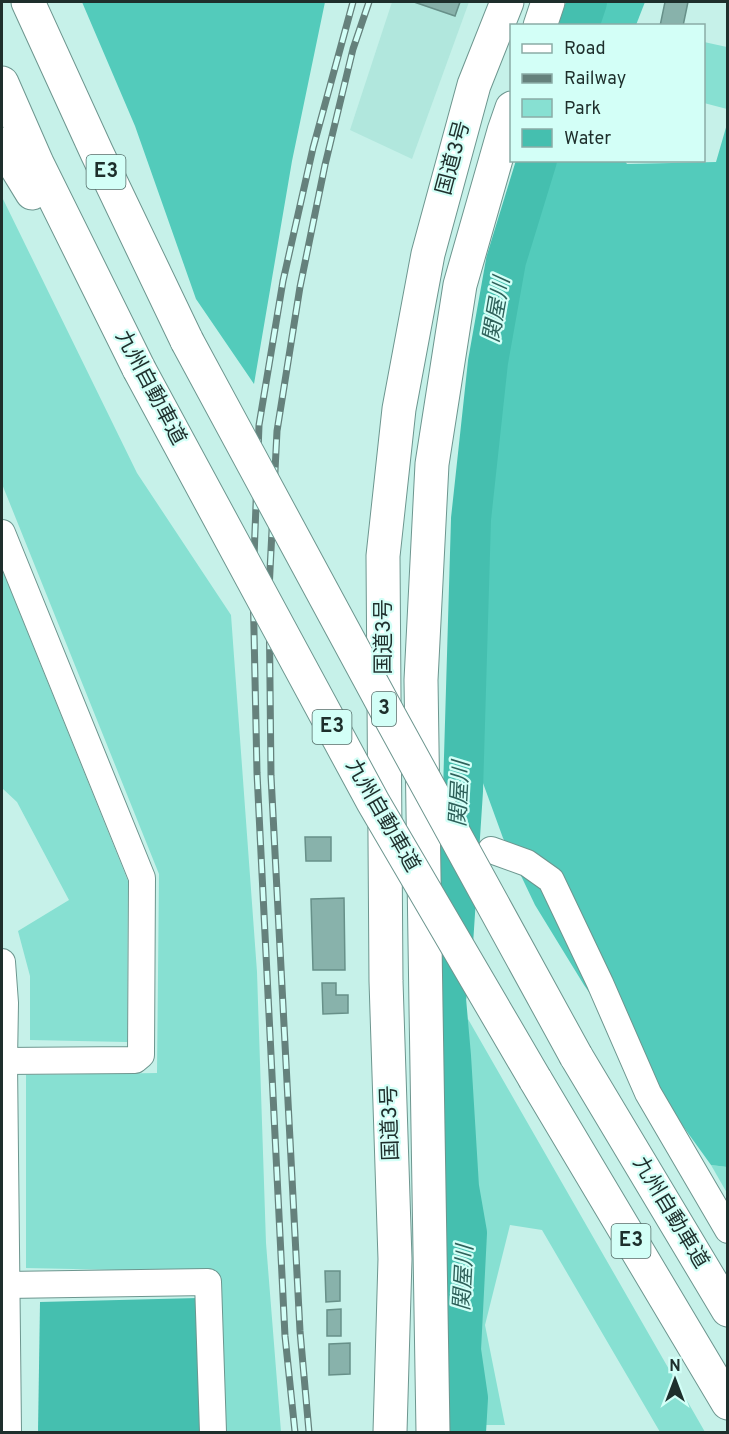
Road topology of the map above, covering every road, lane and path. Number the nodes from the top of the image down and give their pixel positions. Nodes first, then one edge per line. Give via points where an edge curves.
1 (28, 2) edge
2 (507, 2) edge
3 (549, 2) edge
4 (541, 24) edge
5 (2, 83) edge
6 (510, 114) edge
7 (2, 144) edge
8 (139, 369) junction
9 (2, 533) edge
10 (491, 850) dead end
11 (2, 962) edge
12 (3, 1061) edge
13 (728, 1230) edge
14 (6, 1285) junction
15 (728, 1310) edge
16 (728, 1403) edge
17 (6, 1423) edge
18 (213, 1432) edge
19 (390, 1432) edge
20 (433, 1432) edge

1 - 15 highway, 九州自動車道 / E3, bridge via 187,341 576,1056
2 - 19 highway, 国道3号 / 3 via 474,86 428,254 399,409 383,556 386,981 395,1259
3 - 4 highway
5 - 8 highway, 九州自動車道 / E3
6 - 20 highway, 国道3号 / 3 via 460,285 432,464 422,680
7 - 8 highway
8 - 16 highway, 九州自動車道 / E3, bridge via 372,802
9 - 12 street via 142,878 141,1055 135,1060
10 - 13 street via 527,863 550,880 648,1093
11 - 12 street
12 - 14 street
14 - 17 street
14 - 18 street via 208,1282

